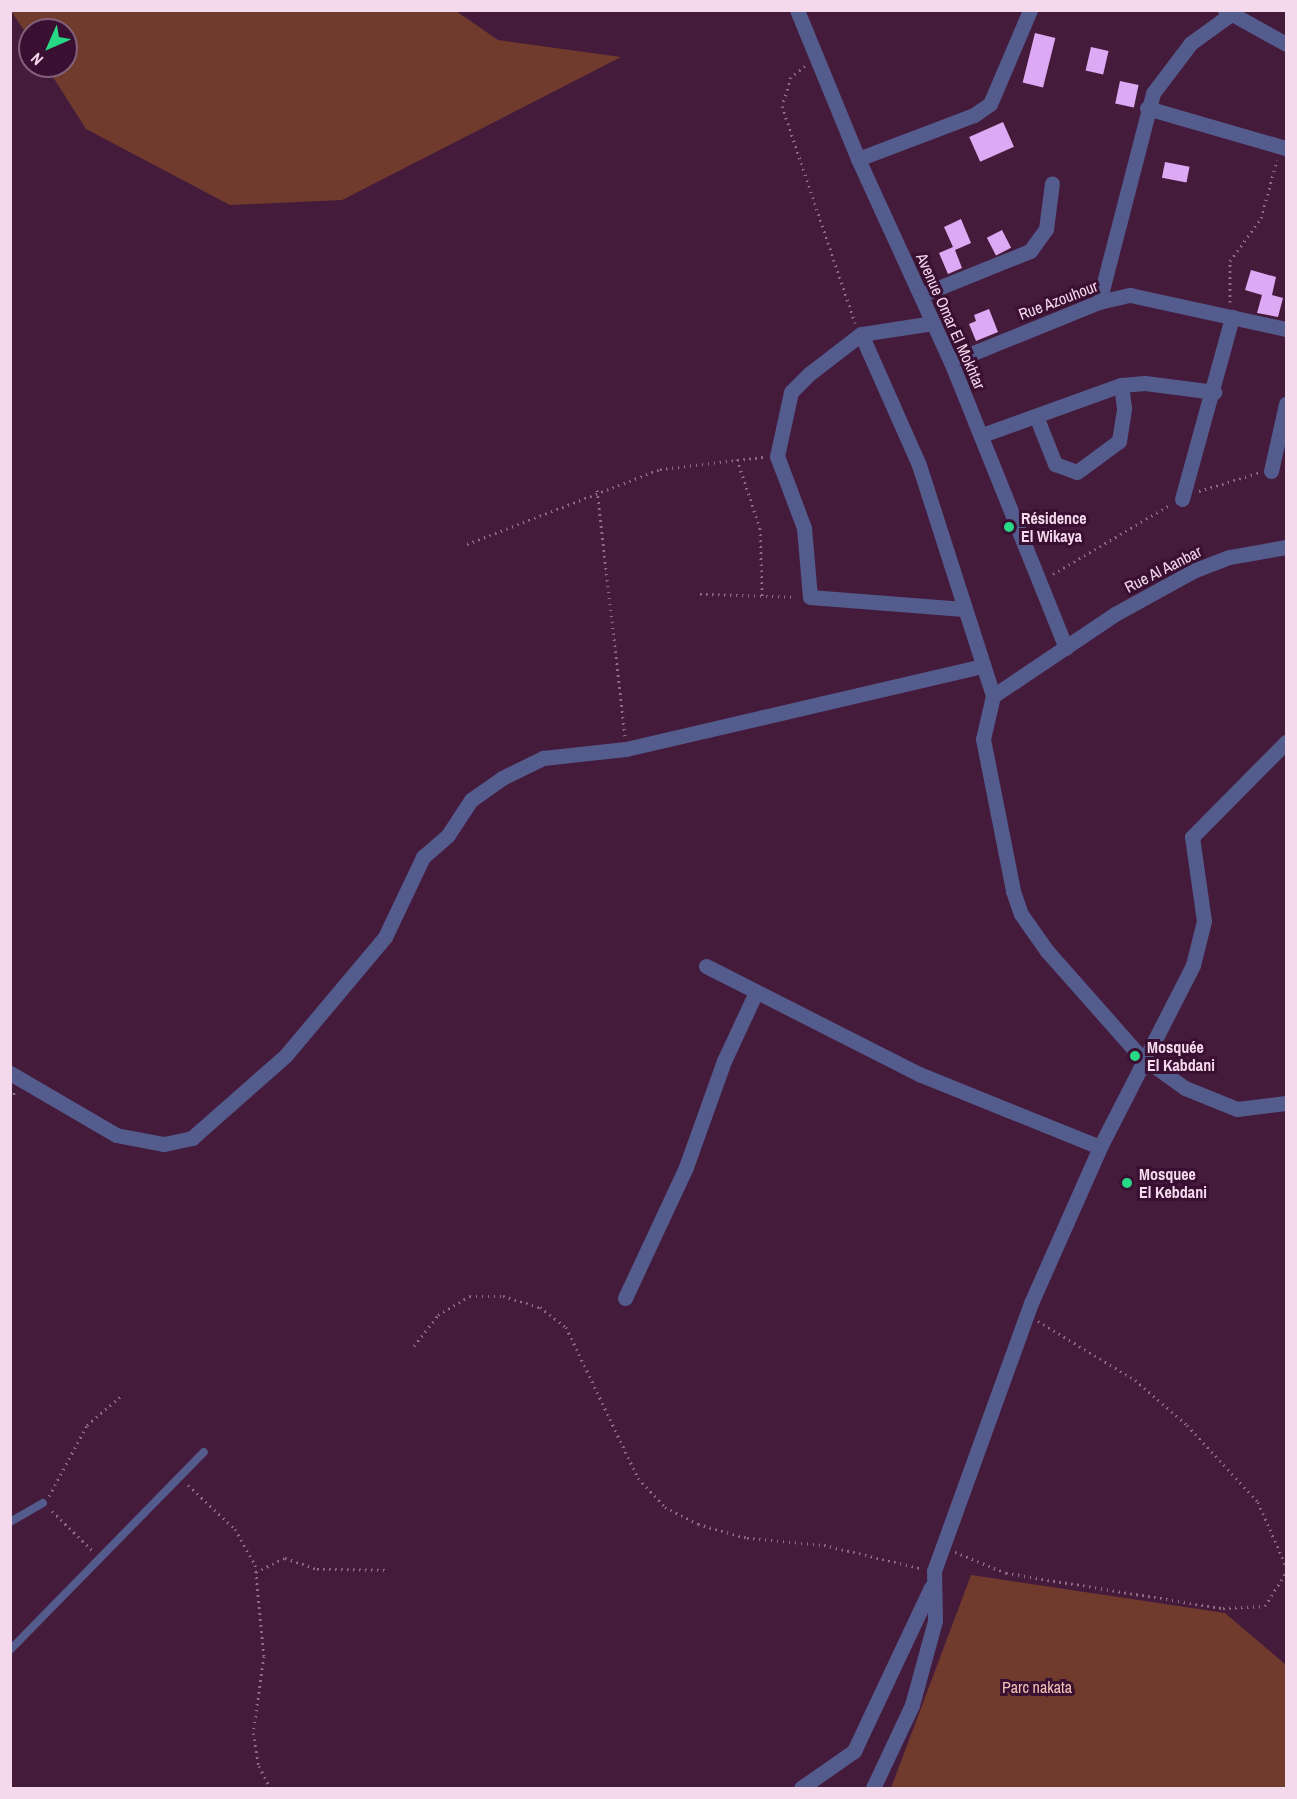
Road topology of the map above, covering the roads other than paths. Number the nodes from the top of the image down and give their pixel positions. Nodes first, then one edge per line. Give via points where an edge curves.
1 (797, 10) edge
2 (1030, 10) edge
3 (1228, 12) edge
4 (1287, 44) edge
5 (1147, 108) junction
6 (1284, 147) edge
7 (858, 159) junction
8 (1052, 183) dead end
9 (921, 295) junction
10 (1099, 302) junction
11 (1229, 316) junction
12 (933, 323) junction
13 (1287, 329) edge
14 (861, 334) junction
15 (951, 362) junction
16 (1121, 385) junction
17 (1214, 392) junction
18 (1287, 404) edge
19 (1036, 416) junction
20 (982, 435) junction
21 (1271, 471) road end
22 (1182, 499) road end
23 (1287, 547) edge
24 (964, 609) junction
25 (1066, 648) junction
26 (983, 666) junction
27 (993, 696) junction
28 (1287, 741) edge
29 (706, 966) dead end
30 (756, 992) junction
31 (1148, 1062) junction
32 (10, 1073) edge
33 (1287, 1103) edge
34 (1100, 1147) junction
35 (625, 1298) dead end
36 (204, 1452) dead end
37 (43, 1503) road end
38 (10, 1522) edge
39 (930, 1587) junction
40 (10, 1650) edge
41 (801, 1788) edge
42 (873, 1788) edge

1 - 7 street, Avenue Omar El Mokhtar
2 - 7 street via 990,104 974,115
3 - 4 street
3 - 5 street via 1169,66
5 - 6 street
5 - 10 street
7 - 9 street, Avenue Omar El Mokhtar
8 - 9 street via 1046,229 1030,251
9 - 12 street, Avenue Omar El Mokhtar
10 - 11 street, Rue Azouhour via 1140,295
10 - 15 street, Rue Azouhour
11 - 13 street, Rue Azouhour
11 - 17 street
12 - 14 street
12 - 15 street, Avenue Omar El Mokhtar
14 - 24 street via 919,465
14 - 24 street via 791,392 777,456 804,528 810,597
15 - 20 street, Avenue Omar El Mokhtar
16 - 17 street via 1145,383
16 - 19 street
16 - 19 street via 1124,408 1119,441 1077,472 1056,464
17 - 22 street
18 - 21 street
19 - 20 street
20 - 25 street, Avenue Omar El Mokhtar
23 - 25 street, Rue Al Aanbar via 1229,557 1195,570
24 - 26 street
25 - 27 street, Rue Al Aanbar
26 - 27 street
26 - 32 street via 627,749 536,761 471,800 448,835 413,872 386,937 286,1055 192,1138 164,1144 116,1135
27 - 31 street via 983,739 1021,914 1047,951
28 - 31 street via 1192,837 1201,885 1202,930 1187,980 1161,1026
29 - 30 street
30 - 34 street via 919,1074
30 - 35 street via 717,1079 682,1177
31 - 33 street via 1213,1103 1237,1109
31 - 34 street
34 - 39 street via 1026,1315
36 - 40 lane
37 - 38 lane
39 - 41 street via 854,1751
39 - 42 street via 935,1621 912,1705

